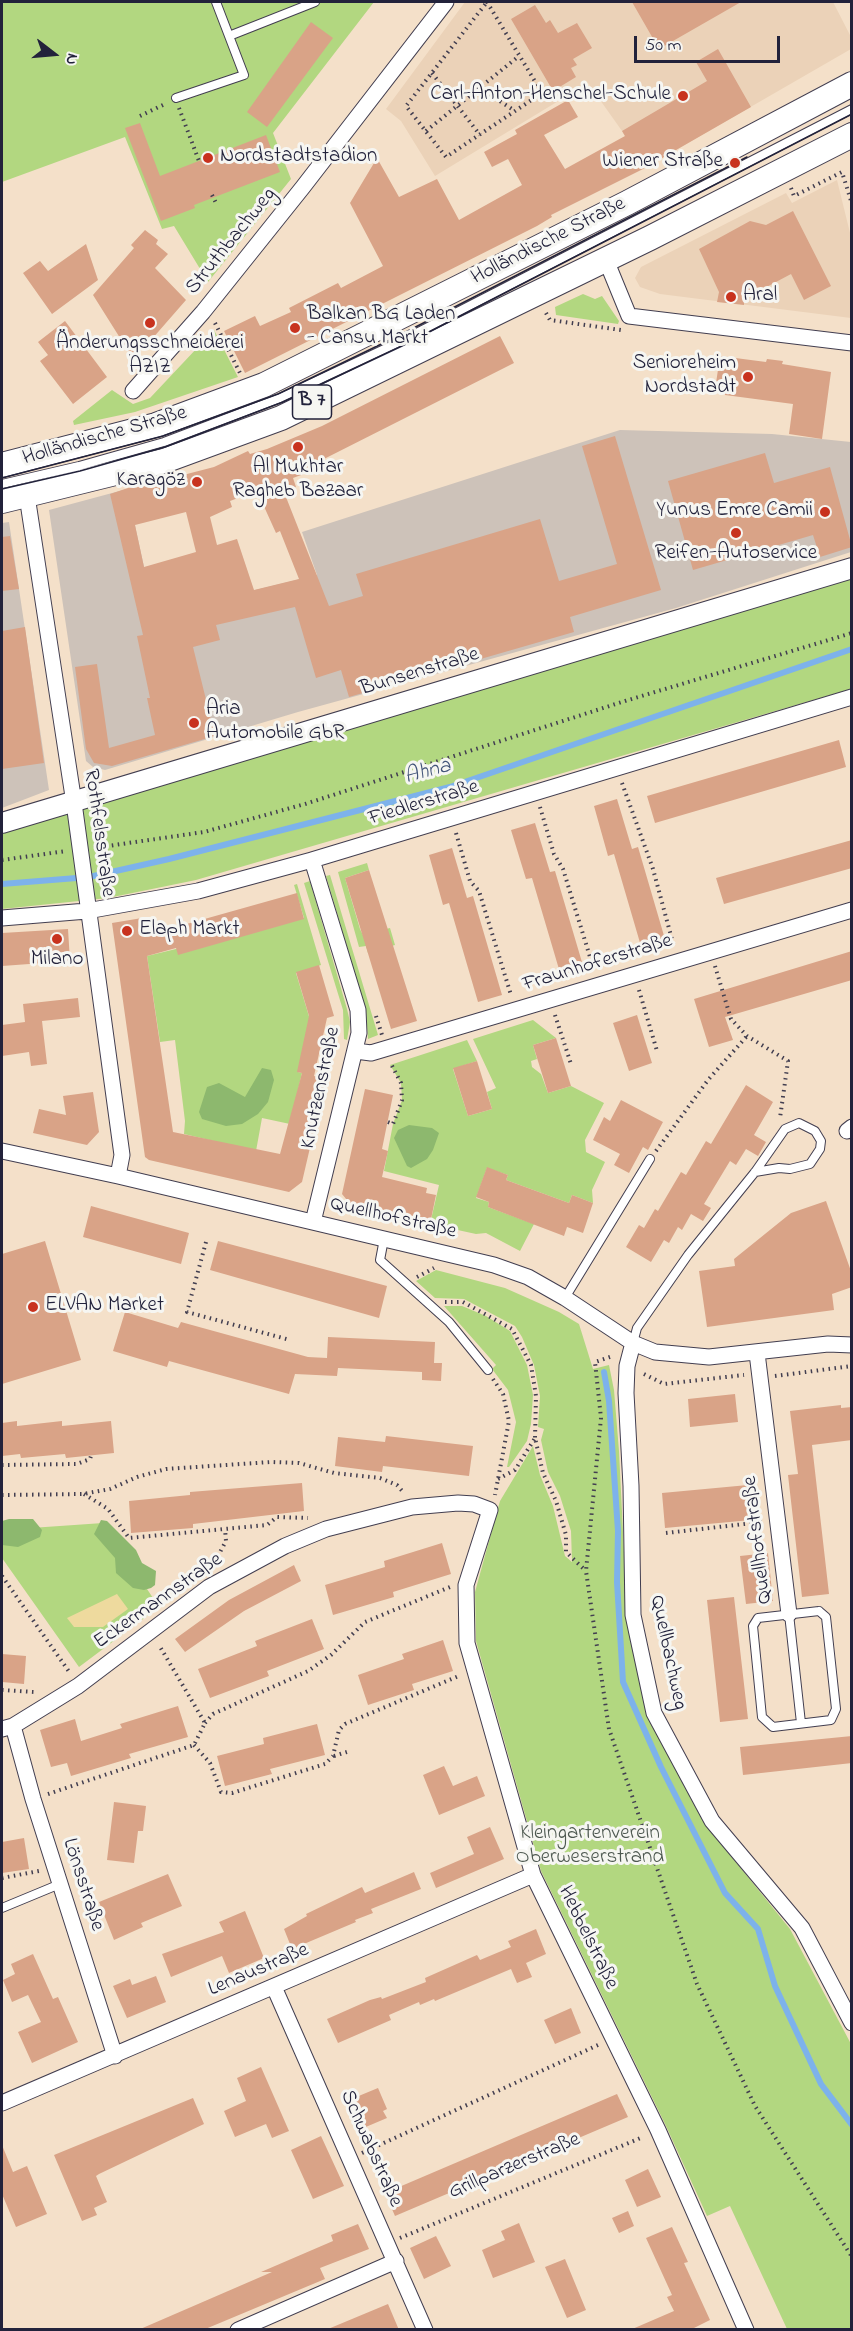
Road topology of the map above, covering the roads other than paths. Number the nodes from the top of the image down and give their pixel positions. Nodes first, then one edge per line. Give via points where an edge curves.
1 (216, 2) edge
2 (315, 2) edge
3 (446, 2) edge
4 (229, 36) junction
5 (852, 84) edge
6 (176, 98) road end
7 (852, 109) edge
8 (852, 135) edge
9 (606, 260) junction
10 (852, 343) edge
11 (133, 391) dead end
12 (2, 465) edge
13 (2, 484) edge
14 (27, 495) junction
15 (2, 501) edge
16 (852, 568) edge
17 (852, 697) edge
18 (74, 802) junction
19 (2, 823) edge
20 (312, 860) junction
21 (87, 904) junction
22 (852, 910) edge
23 (2, 918) edge
24 (356, 1051) junction
25 (2, 1151) edge
26 (650, 1159) road end
27 (755, 1172) junction
28 (118, 1176) junction
29 (313, 1222) junction
30 (384, 1239) junction
31 (565, 1298) junction
32 (633, 1343) junction
33 (852, 1345) edge
34 (757, 1353) junction
35 (488, 1370) road end
36 (490, 1510) joint
37 (789, 1614) junction
38 (801, 1723) junction
39 (7, 1727) edge
40 (533, 1875) junction
41 (60, 1884) junction
42 (2, 1908) edge
43 (274, 1987) junction
44 (852, 2023) edge
45 (115, 2056) junction
46 (2, 2103) edge
47 (396, 2261) junction
48 (238, 2330) edge
49 (425, 2330) edge
50 (746, 2330) edge

1 - 4 lane
2 - 4 lane
3 - 11 street, Struthbachweg via 303,188
4 - 6 lane via 244,75
5 - 12 main road, Holländische Straße / B 7 via 627,203 264,386 156,425
7 - 13 lane via 280,399 164,442
8 - 9 main road, Holländische Straße / B 7
9 - 10 street via 629,316
9 - 14 main road, Holländische Straße / B 7 via 281,418 164,460
14 - 15 main road, Holländische Straße / B 7
14 - 18 street, Rothfelsstraße
16 - 18 street, Bunsenstraße
17 - 20 street, Fiedlerstraße
18 - 19 street, Bunsenstraße
18 - 21 street, Rothfelsstraße
20 - 21 street, Fiedlerstraße via 198,891
20 - 24 street, Knutzenstraße via 358,1010
21 - 23 street, Fiedlerstraße
21 - 28 street, Rothfelsstraße via 122,1155
22 - 24 street, Fraunhoferstraße via 386,1049
24 - 29 street, Knutzenstraße
25 - 28 street, Quellhofstraße
26 - 31 lane
27 - 27 lane via 785,1129 799,1123 815,1131 821,1141 816,1159 802,1167
27 - 32 lane via 687,1255 637,1328
28 - 29 street, Quellhofstraße
29 - 30 street, Quellhofstraße
30 - 31 street, Quellhofstraße via 494,1265 528,1277
30 - 35 lane via 380,1260 449,1322
31 - 32 street, Quellhofstraße
32 - 34 street, Quellhofstraße via 682,1357
32 - 44 street, Quellbachweg via 626,1393 633,1615 654,1713 712,1821 802,1928
33 - 34 street, Quellhofstraße via 828,1344
34 - 37 street, Quellhofstraße
36 - 39 street, Eckermannstraße via 458,1503 412,1507 322,1531 285,1546 215,1584 78,1686
36 - 40 street, Hebbelstraße via 466,1585 467,1643
37 - 38 lane, Quellhofstraße
37 - 38 lane via 819,1611 826,1617 836,1708 831,1720
37 - 38 lane via 758,1618 753,1626 762,1717 772,1726
39 - 41 street, Lönsstraße
40 - 43 street, Lenaustraße
40 - 50 street, Hebbelstraße via 658,2130
41 - 42 lane
41 - 45 street, Lönsstraße
43 - 45 street, Lenaustraße
43 - 47 street, Schwabstraße
45 - 46 street, Lenaustraße
47 - 48 street
47 - 49 street, Schwabstraße

